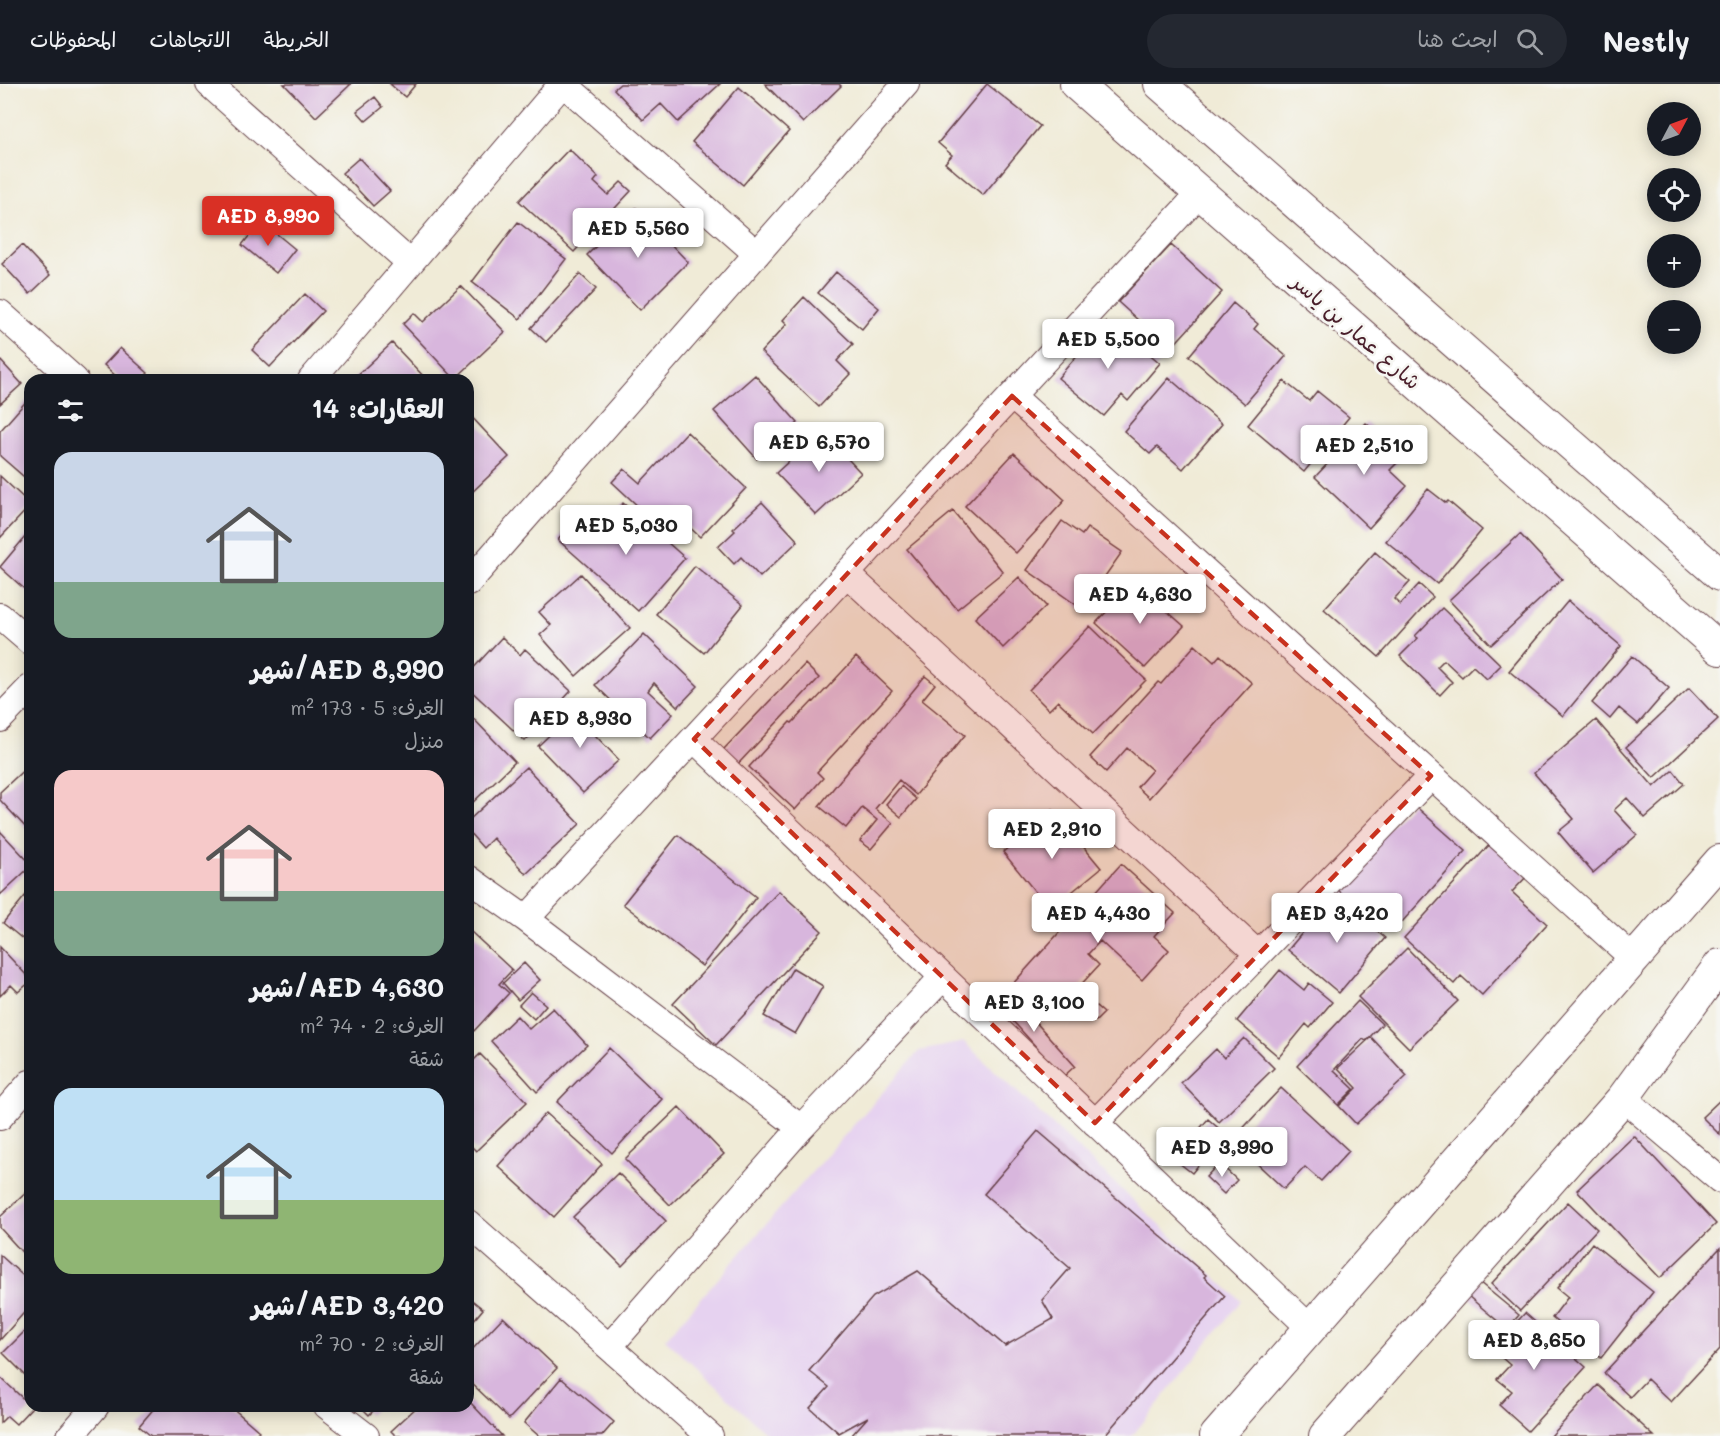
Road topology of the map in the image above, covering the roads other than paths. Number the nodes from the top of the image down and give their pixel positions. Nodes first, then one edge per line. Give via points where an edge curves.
1 (208, 84) edge
2 (563, 84) edge
3 (906, 84) edge
4 (1076, 84) edge
5 (1160, 84) edge
6 (1200, 193) junction
7 (757, 254) junction
8 (410, 263) junction
9 (0, 313) edge
10 (68, 374) edge
11 (316, 374) edge
12 (1012, 396) junction
13 (847, 574) junction
14 (1720, 575) edge
15 (474, 576) edge
16 (0, 616) edge
17 (24, 637) edge
18 (1720, 649) edge
19 (24, 694) edge
20 (0, 719) edge
21 (694, 739) junction
22 (1431, 776) junction
23 (1720, 861) edge
24 (474, 882) edge
25 (526, 919) junction
26 (1258, 954) junction
27 (1634, 959) junction
28 (1720, 964) edge
29 (943, 977) junction
30 (24, 1090) edge
31 (1623, 1098) junction
32 (0, 1117) edge
33 (1095, 1123) junction
34 (801, 1128) junction
35 (1720, 1180) edge
36 (474, 1228) edge
37 (1310, 1328) junction
38 (609, 1347) junction
39 (91, 1412) edge
40 (335, 1412) edge
41 (70, 1436) edge
42 (366, 1436) edge
43 (710, 1436) edge
44 (1215, 1436) edge
45 (1325, 1436) edge

1 - 8 street
2 - 7 street
2 - 8 street
3 - 7 street
4 - 6 street, شارع عمار بن ياسر
5 - 14 street
6 - 12 street
6 - 18 street, شارع عمار بن ياسر
7 - 15 street
8 - 11 street
9 - 10 street
12 - 13 street
12 - 22 street
13 - 21 street
13 - 26 street
16 - 17 street
19 - 20 street
21 - 25 street
21 - 29 street
22 - 26 street
22 - 27 street
23 - 27 street
24 - 25 street
25 - 34 street
26 - 33 street
27 - 37 street
28 - 31 street
29 - 33 street
29 - 34 street
30 - 32 street
31 - 35 street
31 - 45 street
33 - 37 street
34 - 38 street
36 - 38 street
37 - 44 street
38 - 43 street
39 - 41 street
40 - 42 street

